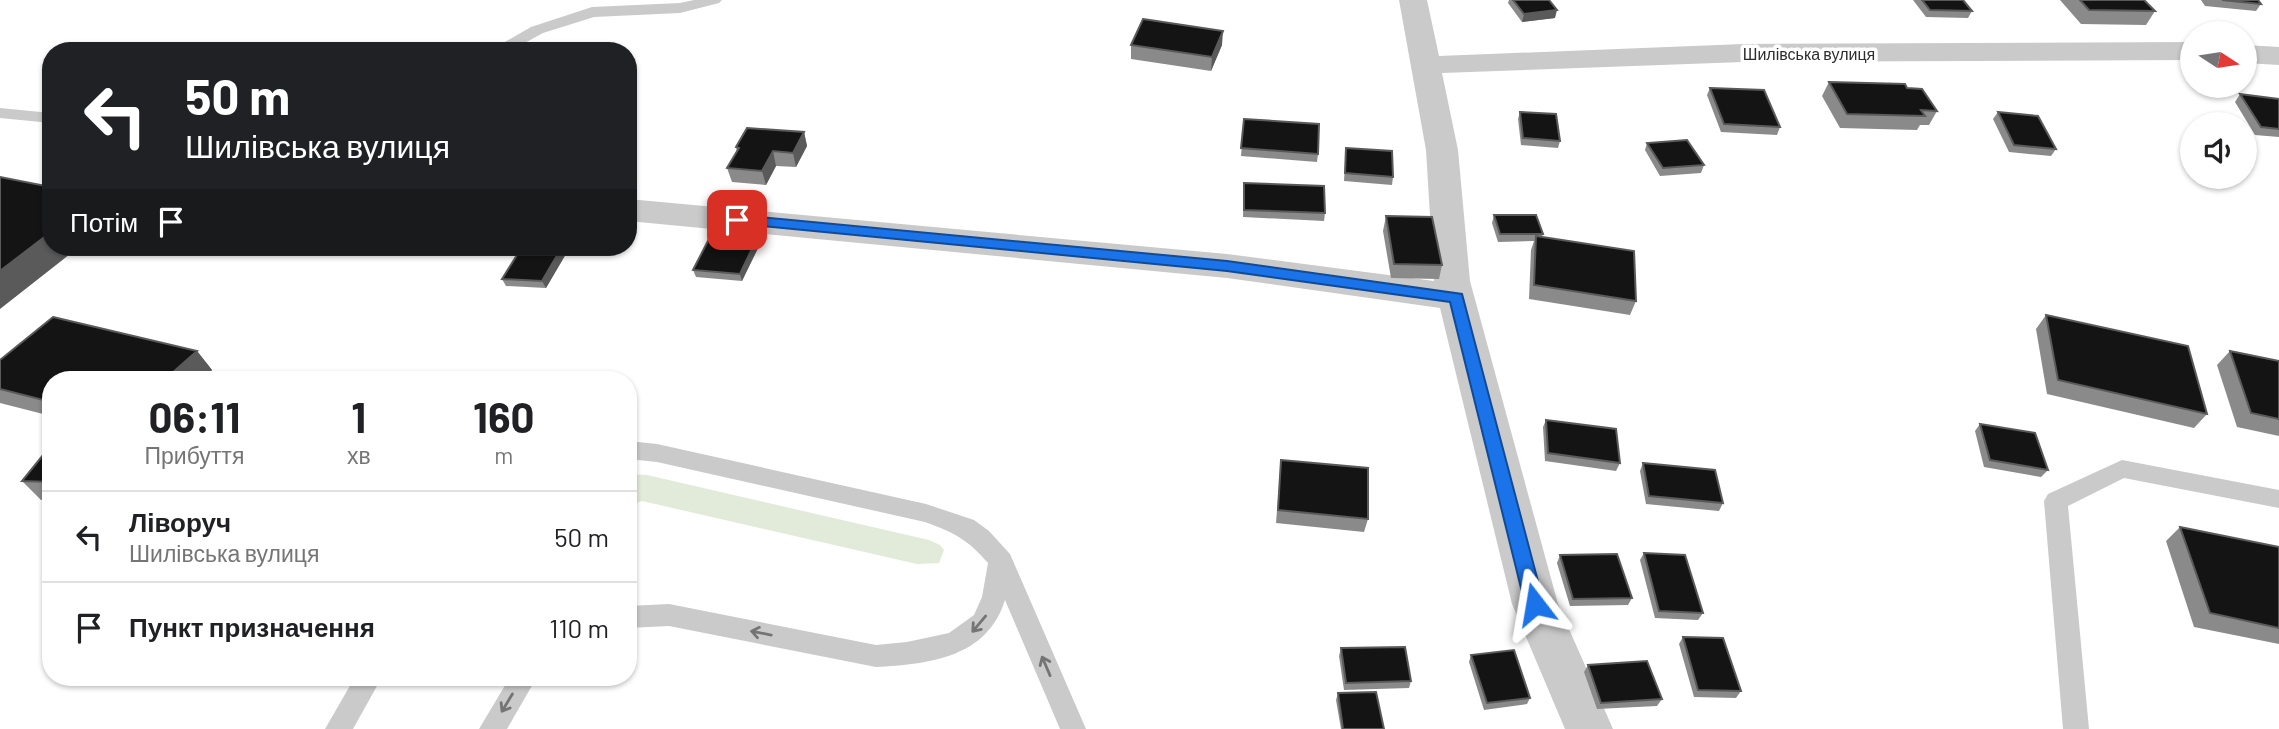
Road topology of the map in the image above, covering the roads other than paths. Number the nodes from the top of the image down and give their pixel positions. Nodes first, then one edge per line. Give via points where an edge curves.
1 (714, 0) edge
2 (1413, 0) edge
3 (515, 42) edge
4 (2180, 51) edge
5 (2258, 55) edge
6 (2279, 56) edge
7 (1425, 65) junction
8 (0, 113) edge
9 (42, 117) edge
10 (637, 211) edge
11 (1456, 297) junction
12 (637, 451) edge
13 (2279, 499) edge
14 (1001, 561) junction
15 (637, 617) edge
16 (364, 686) edge
17 (518, 686) edge
18 (338, 729) edge
19 (492, 729) edge
20 (1073, 729) edge
21 (1589, 729) edge
22 (2076, 729) edge

1 - 3 lane via 680,8 592,12
2 - 7 street
4 - 7 street, Шилівська вулиця via 1743,53
5 - 6 street
7 - 11 street via 1442,150
8 - 9 lane
10 - 11 street via 1227,266
11 - 21 street via 1535,604
12 - 14 lane via 947,519 981,538
13 - 22 lane via 2122,469 2056,501
14 -> 15 lane via 990,611 972,633 906,654 876,656 668,615
20 -> 14 lane
16 - 18 lane
17 -> 19 lane

